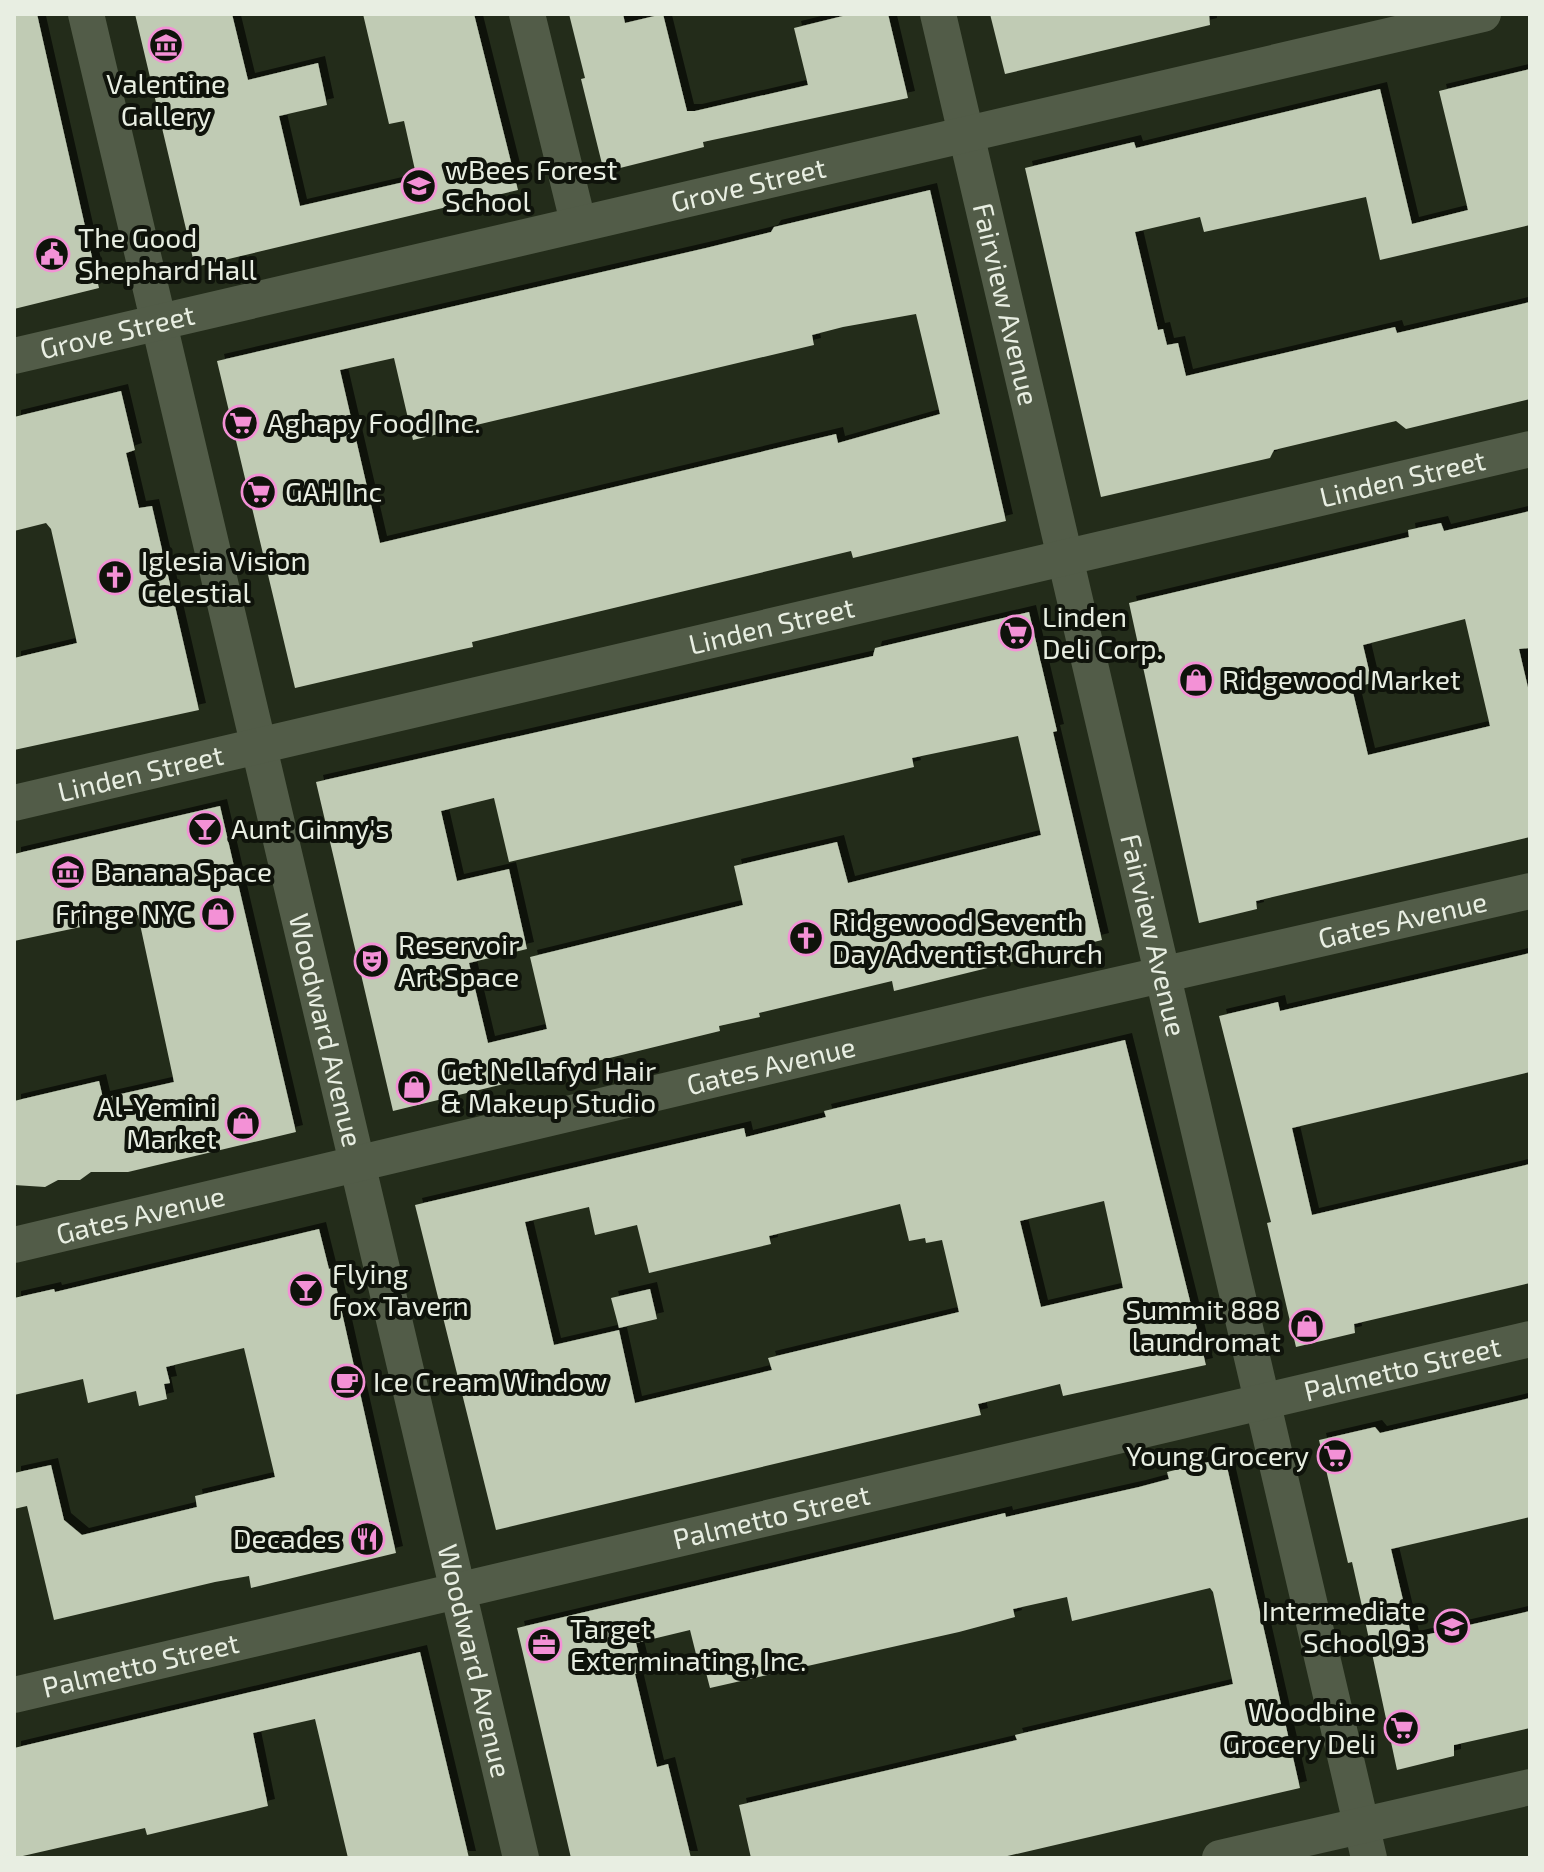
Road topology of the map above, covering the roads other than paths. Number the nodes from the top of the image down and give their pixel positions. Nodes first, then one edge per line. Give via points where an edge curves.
1 (86, 14) edge
2 (527, 14) edge
3 (938, 14) edge
4 (1483, 14) edge
5 (966, 134) junction
6 (578, 222) junction
7 (159, 323) junction
8 (14, 356) edge
9 (1530, 449) edge
10 (1065, 557) junction
11 (259, 746) junction
12 (14, 803) edge
13 (1530, 891) edge
14 (1163, 973) junction
15 (357, 1163) junction
16 (14, 1245) edge
17 (1530, 1339) edge
18 (1263, 1402) junction
19 (458, 1590) junction
20 (14, 1695) edge
21 (1530, 1787) edge
22 (1365, 1842) edge
23 (521, 1858) edge
24 (1220, 1858) edge

1 - 7 street, Woodward Avenue
2 - 6 street
3 - 5 street, Fairview Avenue
4 - 5 street, Grove Street
5 - 6 street, Grove Street
5 - 10 street, Fairview Avenue
6 - 7 street, Grove Street
7 - 8 street, Grove Street
7 - 11 street, Woodward Avenue
9 - 10 street, Linden Street
10 - 11 street, Linden Street
10 - 14 street, Fairview Avenue
11 - 12 street, Linden Street
11 - 15 street, Woodward Avenue
13 - 14 street, Gates Avenue
14 - 15 street, Gates Avenue
14 - 18 street, Fairview Avenue
15 - 16 street, Gates Avenue
15 - 19 street, Woodward Avenue
17 - 18 street, Palmetto Street
18 - 19 street, Palmetto Street
18 - 22 street, Fairview Avenue
19 - 20 street, Palmetto Street
19 - 23 street, Woodward Avenue
21 - 22 street
22 - 24 street

